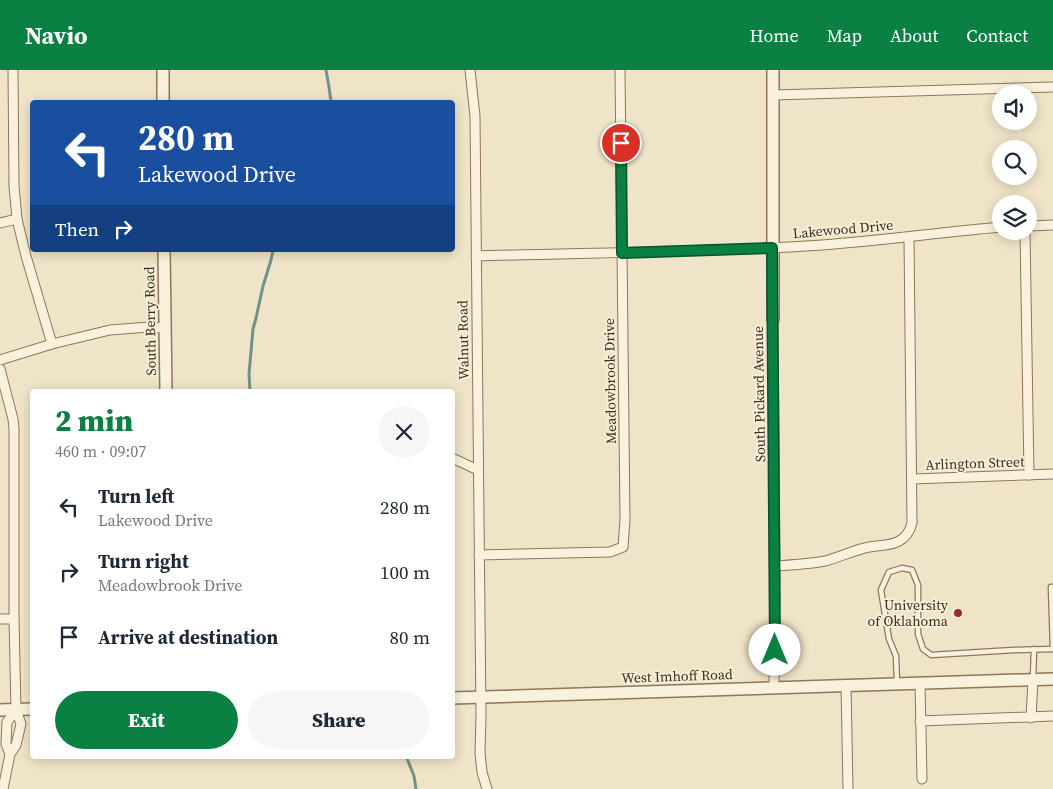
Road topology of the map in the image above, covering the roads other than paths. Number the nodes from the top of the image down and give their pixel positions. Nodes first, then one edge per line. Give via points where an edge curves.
1 (13, 70) edge
2 (163, 70) edge
3 (470, 70) edge
4 (620, 70) edge
5 (773, 70) edge
6 (1053, 87) edge
7 (773, 95) junction
8 (163, 100) edge
9 (17, 219) junction
10 (0, 223) edge
11 (1037, 226) edge
12 (1053, 226) edge
13 (992, 228) edge
14 (909, 238) junction
15 (1025, 240) edge
16 (772, 248) junction
17 (164, 252) edge
18 (622, 253) junction
19 (476, 256) junction
20 (773, 319) joint
21 (165, 328) junction
22 (52, 344) junction
23 (0, 360) edge
24 (0, 369) edge
25 (166, 389) edge
26 (455, 459) edge
27 (478, 470) junction
28 (1029, 474) junction
29 (1053, 474) edge
30 (912, 479) junction
31 (479, 556) junction
32 (775, 566) junction
33 (1053, 587) edge
34 (0, 619) edge
35 (14, 619) junction
36 (1034, 649) junction
37 (1053, 649) edge
38 (1053, 679) edge
39 (1033, 680) junction
40 (920, 683) junction
41 (897, 684) junction
42 (846, 686) junction
43 (774, 688) junction
44 (481, 697) junction
45 (455, 698) edge
46 (30, 709) edge
47 (0, 710) edge
48 (16, 710) junction
49 (1053, 716) edge
50 (1031, 718) junction
51 (920, 721) junction
52 (922, 779) dead end
53 (4, 789) edge
54 (487, 789) edge
55 (848, 789) edge

1 - 9 street
2 - 8 street
3 - 19 street, Walnut Road via 475,116
4 - 18 street, Meadowbrook Drive
5 - 7 street, South Pickard Avenue
6 - 7 street
7 - 16 street, South Pickard Avenue
9 - 10 street
9 - 22 street
11 - 12 street
13 - 14 street, Lakewood Drive
14 - 16 street, Lakewood Drive
14 - 30 street
15 - 28 street
16 - 18 street, Lakewood Drive
16 - 20 street, South Pickard Avenue
17 - 21 street, South Berry Road
18 - 19 street, Lakewood Drive
18 - 31 street, Meadowbrook Drive via 623,547 610,552
19 - 27 street, Walnut Road
20 - 32 street, South Pickard Avenue
21 - 22 street via 110,330
21 - 25 street, South Berry Road
22 - 23 street
24 - 35 street via 14,429
26 - 27 street
27 - 31 street, Walnut Road
28 - 29 street, Arlington Street
28 - 30 street, Arlington Street
30 - 32 street, Arlington Street via 912,523 908,533 897,542 824,561
31 - 44 street, Walnut Road
32 - 43 street, South Pickard Avenue
33 - 37 lane
34 - 35 street
35 - 48 street
36 - 37 lane
36 - 39 lane
36 - 41 lane via 932,655 923,649 918,634 918,585 912,570 902,568 889,572 881,590 889,639 896,656
38 - 39 street, West Imhoff Road
39 - 40 street, West Imhoff Road
39 - 50 street
40 - 41 street, West Imhoff Road
40 - 51 street
41 - 42 street, West Imhoff Road
42 - 43 street, West Imhoff Road
42 - 55 street
43 - 44 street, West Imhoff Road
44 - 45 street, West Imhoff Road
44 - 54 street, Walnut Road via 480,752
46 - 48 street
47 - 48 street
48 - 53 street via 21,724 16,745 10,754
49 - 50 street
50 - 51 street
51 - 52 street

